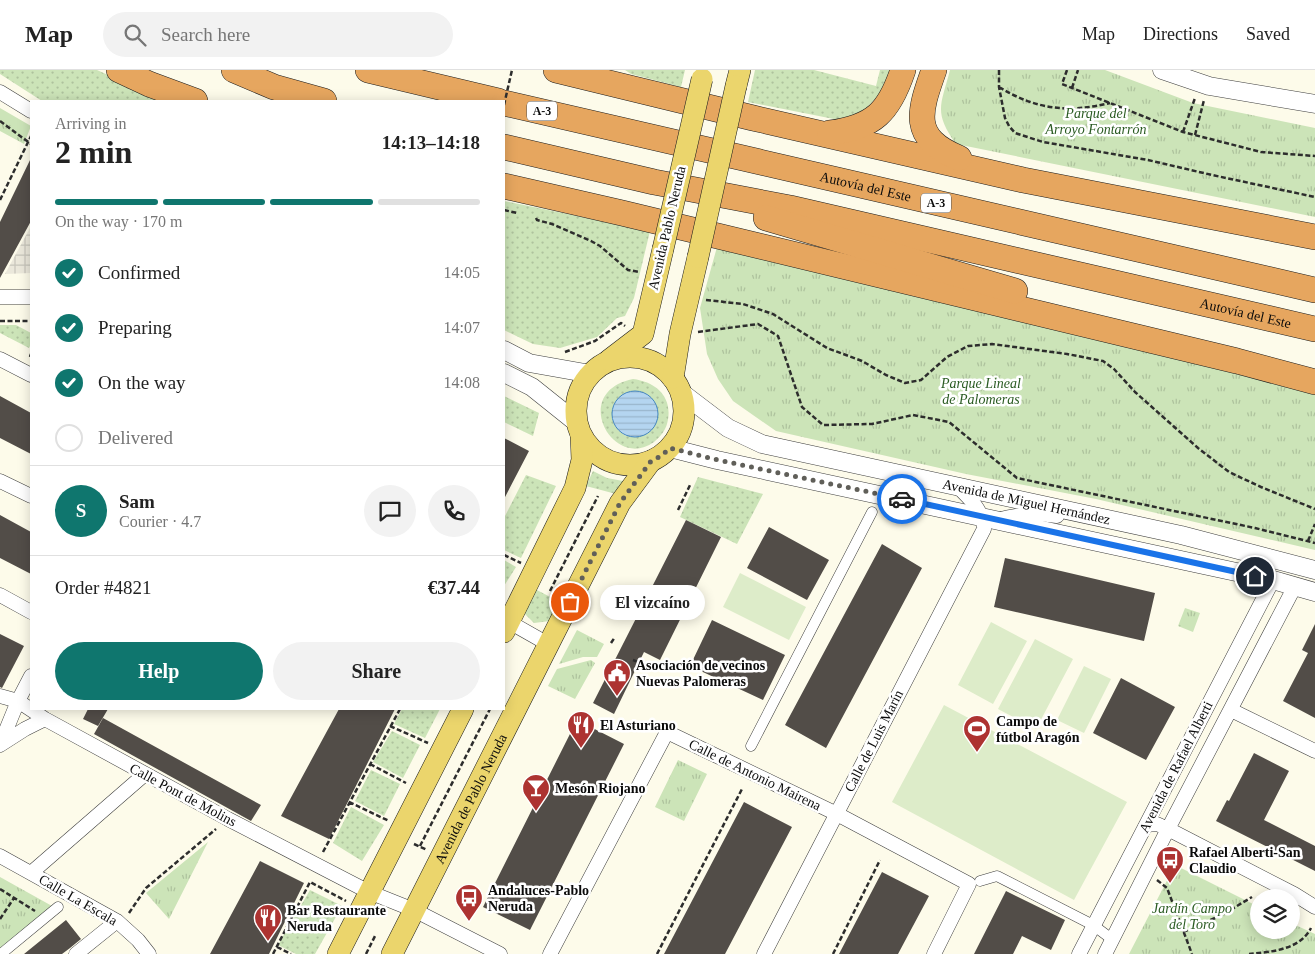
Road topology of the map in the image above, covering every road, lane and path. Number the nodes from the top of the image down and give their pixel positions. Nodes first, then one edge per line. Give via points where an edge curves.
1 (119, 70) edge
2 (234, 70) edge
3 (368, 70) edge
4 (512, 70) edge
5 (556, 70) edge
6 (614, 70) edge
7 (903, 70) edge
8 (934, 70) edge
9 (999, 70) edge
10 (1067, 70) edge
11 (1078, 70) edge
12 (1162, 70) edge
13 (1183, 74) edge
14 (703, 75) edge
15 (738, 78) edge
16 (149, 84) junction
17 (999, 87) junction
18 (1072, 88) junction
19 (0, 92) edge
20 (658, 94) junction
21 (1195, 98) dead end
22 (183, 100) edge
23 (192, 100) edge
24 (320, 100) edge
25 (494, 100) edge
26 (505, 100) edge
27 (1204, 101) dead end
28 (1110, 103) junction
29 (505, 104) edge
30 (1315, 104) edge
31 (30, 110) edge
32 (0, 121) edge
33 (1183, 132) junction
34 (822, 134) junction
35 (1195, 135) junction
36 (30, 138) edge
37 (28, 142) junction
38 (505, 146) edge
39 (1315, 156) edge
40 (1024, 180) junction
41 (654, 182) junction
42 (505, 188) edge
43 (1315, 197) edge
44 (0, 200) edge
45 (524, 203) junction
46 (505, 210) edge
47 (536, 218) dead end
48 (1315, 237) edge
49 (644, 272) dead end
50 (1315, 290) edge
51 (0, 297) edge
52 (30, 297) edge
53 (699, 299) dead end
54 (0, 321) edge
55 (30, 321) edge
56 (1315, 329) edge
57 (642, 334) junction
58 (680, 334) junction
59 (505, 351) edge
60 (558, 351) dead end
61 (0, 359) edge
62 (1236, 361) junction
63 (596, 370) junction
64 (30, 374) edge
65 (505, 374) edge
66 (1315, 382) edge
67 (677, 385) junction
68 (579, 429) junction
69 (670, 448) junction
70 (651, 461) junction
71 (0, 481) edge
72 (691, 483) dead end
73 (959, 488) junction
74 (30, 496) edge
75 (598, 496) dead end
76 (1315, 509) edge
77 (678, 510) dead end
78 (872, 512) dead end
79 (988, 522) junction
80 (1315, 524) edge
81 (1180, 535) junction
82 (1308, 541) junction
83 (1315, 544) edge
84 (505, 556) edge
85 (522, 564) dead end
86 (1315, 570) edge
87 (1273, 580) junction
88 (1295, 586) junction
89 (543, 587) dead end
90 (550, 591) junction
91 (1315, 592) edge
92 (557, 594) dead end
93 (0, 595) edge
94 (30, 611) edge
95 (505, 624) edge
96 (614, 637) dead end
97 (612, 643) dead end
98 (548, 644) junction
99 (633, 660) dead end
100 (638, 662) dead end
101 (30, 678) edge
102 (0, 696) edge
103 (18, 701) junction
104 (30, 709) edge
105 (32, 710) edge
106 (399, 710) edge
107 (462, 710) edge
108 (489, 710) edge
109 (1231, 710) junction
110 (45, 719) junction
111 (390, 726) junction
112 (430, 744) dead end
113 (0, 745) edge
114 (751, 746) dead end
115 (1315, 751) edge
116 (370, 764) junction
117 (145, 774) junction
118 (409, 784) dead end
119 (742, 789) dead end
120 (349, 802) junction
121 (837, 814) junction
122 (390, 821) dead end
123 (221, 824) dead end
124 (1146, 825) junction
125 (1168, 829) junction
126 (412, 843) dead end
127 (420, 846) junction
128 (433, 853) dead end
129 (0, 856) edge
130 (330, 856) dead end
131 (880, 860) dead end
132 (31, 873) junction
133 (1157, 880) dead end
134 (980, 881) dead end
135 (0, 889) edge
136 (370, 892) junction
137 (14, 898) junction
138 (1250, 899) edge
139 (348, 901) dead end
140 (476, 903) dead end
141 (58, 907) dead end
142 (474, 907) dead end
143 (1315, 907) edge
144 (414, 910) junction
145 (0, 913) edge
146 (1, 918) edge
147 (46, 918) junction
148 (122, 918) junction
149 (1093, 925) junction
150 (1311, 928) dead end
151 (1183, 932) junction
152 (375, 936) dead end
153 (1113, 940) junction
154 (277, 947) junction
155 (1, 954) edge
156 (76, 954) edge
157 (149, 954) edge
158 (273, 954) edge
159 (291, 954) edge
160 (338, 954) edge
161 (366, 954) edge
162 (392, 954) edge
163 (500, 954) edge
164 (550, 954) edge
165 (657, 954) edge
166 (764, 954) edge
167 (832, 954) edge
168 (934, 954) edge
169 (1079, 954) edge
170 (1105, 954) edge
171 (1192, 954) edge
172 (1250, 954) edge

1 - 16 highway
2 - 24 highway via 274,87
3 - 25 highway
4 - 26 path, bridge
5 - 20 highway
6 - 20 highway
7 - 34 highway via 896,91 876,117 852,130
8 - 40 highway via 923,101 922,115 924,130 935,145 957,157
9 - 17 path
10 - 18 path via 1062,84
11 - 18 path
12 - 13 street
13 - 30 street via 1209,86
14 - 57 main road, Avenida Pablo Neruda, bridge
15 - 58 main road, bridge
16 - 22 highway
16 - 23 highway
17 - 28 path via 1032,104 1048,108 1094,107
17 - 43 path via 1005,118 1015,133 1043,142 1148,160
18 - 28 path
19 - 31 street
20 - 34 highway
21 - 33 path
27 - 35 path
28 - 33 path
29 - 50 highway, Autovía del Este / A-3
32 - 37 path
33 - 35 path
34 - 40 highway
35 - 39 path via 1261,152
36 - 37 path
37 - 44 path
38 - 41 highway, Autovía del Este
40 - 48 highway
41 - 56 highway, Autovía del Este via 790,208
41 - 62 highway
42 - 45 highway
45 - 46 path
45 - 62 highway via 622,213
47 - 49 path via 600,246 628,270
51 - 52 street
53 - 76 path via 743,304 773,314 827,348 905,383 920,380 946,357 968,346 992,344 1103,361 1229,472
54 - 55 path
57 - 60 path via 621,323 595,341 566,353
57 - 63 main road
58 - 67 main road
58 - 82 path via 758,324 778,336 802,407 823,425 872,424 913,415 949,422 1017,478
59 - 63 street via 529,363
61 - 64 street
62 - 66 highway
63 - 67 main road via 615,359 639,358 661,367
63 - 68 main road via 578,397
65 - 68 street via 532,387
67 - 69 main road via 685,408 684,422
67 - 73 street, Avenida de Miguel Hernández via 728,428 762,444
68 - 70 main road via 591,448 603,458 629,465
68 - 95 main road via 582,460 575,488
69 - 70 main road
69 - 79 street, Avenida de Miguel Hernández via 955,510
70 - 98 main road, Avenida de Pablo Neruda via 620,503
71 - 74 street
72 - 77 path
73 - 79 street
73 - 81 street, Avenida de Miguel Hernández
75 - 90 path
78 - 114 street
79 - 81 street, Avenida de Miguel Hernández via 1041,513
79 - 87 street, Avenida de Miguel Hernández via 1018,525
79 - 121 street, Calle de Luis Marín
80 - 82 path
81 - 86 street, Avenida de Miguel Hernández
82 - 83 path
84 - 85 path
87 - 88 street, Avenida de Miguel Hernández
87 - 124 street, Avenida de Rafael Alberti
88 - 91 street, Avenida de Miguel Hernández
88 - 109 street, Avenida de Rafael Alberti
89 - 90 path
90 - 92 path
93 - 94 street
95 - 98 street
96 - 97 path
98 - 144 main road, Avenida de Pablo Neruda
99 - 100 path
101 - 103 street
102 - 103 street, Calle Pont de Molins
103 - 104 street, Calle Pont de Molins
103 - 113 street
105 - 110 street, Calle Pont de Molins
106 - 111 path
107 - 136 main road
108 - 127 path
109 - 115 street
109 - 125 street, Avenida de Rafael Alberti
110 - 113 street
110 - 117 street, Calle Pont de Molins
111 - 112 path
111 - 116 path
116 - 118 path
116 - 120 path
117 - 132 street
117 - 136 street, Calle Pont de Molins
119 - 165 path
120 - 122 path
120 - 130 path via 322,852
121 - 164 street, Calle de Antonio Mairena via 667,732
121 - 166 street, Calle de Luis Marín
121 - 168 street, Calle de Antonio Mairena via 969,884
123 - 148 path via 146,888
124 - 125 street via 1157,824
124 - 149 street, Avenida de Rafael Alberti
125 - 143 street
125 - 153 street, Avenida de Rafael Alberti
126 - 127 path
127 - 128 path
129 - 132 street, Calle La Escala
131 - 167 path
132 - 148 street, Calle La Escala
133 - 151 path via 1167,888
134 - 149 street via 997,876
135 - 137 path
136 - 144 street, Calle Pont de Molins
136 - 160 main road
137 - 146 path
137 - 147 path
138 - 151 path
139 - 154 path via 310,882
140 - 142 path
141 - 147 street
144 - 162 main road, Avenida de Pablo Neruda
144 - 163 street, Calle Pont de Molins
145 - 146 path
147 - 155 street
148 - 156 street
148 - 157 street, Calle La Escala
149 - 153 street
149 - 169 street, Avenida de Rafael Alberti
150 - 172 path via 1287,948
151 - 171 path
152 - 161 path
153 - 170 street, Avenida de Rafael Alberti
154 - 158 path
154 - 159 path

